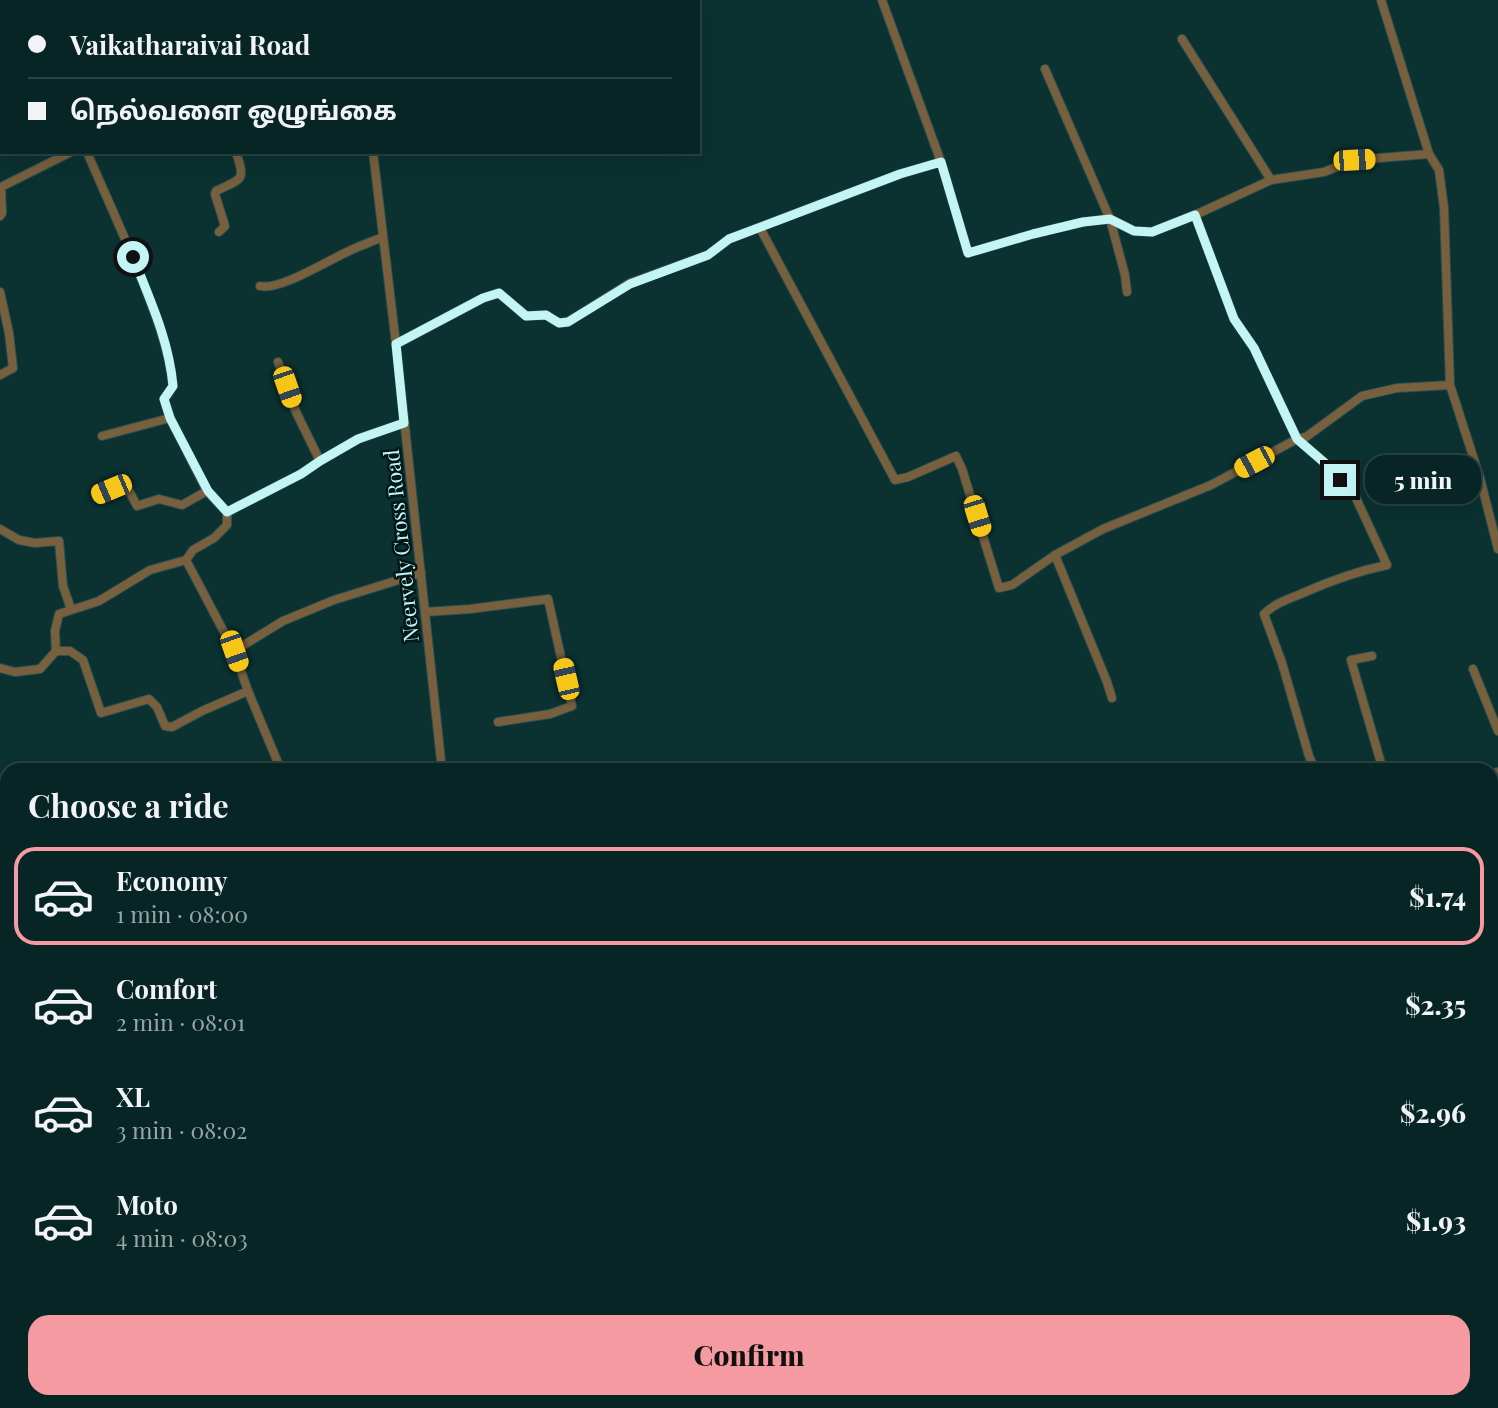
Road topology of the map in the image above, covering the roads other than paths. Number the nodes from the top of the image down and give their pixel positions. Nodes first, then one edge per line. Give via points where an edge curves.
1 (882, 0) edge
2 (1381, 0) edge
3 (1182, 39) dead end
4 (1045, 69) dead end
5 (67, 154) edge
6 (88, 154) edge
7 (237, 154) edge
8 (373, 154) edge
9 (1430, 154) junction
10 (941, 162) junction
11 (1271, 180) junction
12 (1195, 215) junction
13 (0, 216) edge
14 (1110, 219) junction
15 (760, 228) junction
16 (219, 232) dead end
17 (383, 237) junction
18 (260, 286) dead end
19 (0, 292) edge
20 (1127, 292) dead end
21 (396, 344) junction
22 (278, 362) dead end
23 (0, 376) edge
24 (1450, 385) junction
25 (170, 418) junction
26 (404, 423) junction
27 (102, 436) dead end
28 (1297, 439) junction
29 (320, 461) junction
30 (208, 491) junction
31 (97, 495) dead end
32 (227, 512) junction
33 (0, 529) edge
34 (1498, 549) edge
35 (1055, 555) junction
36 (186, 560) junction
37 (421, 573) junction
38 (71, 609) junction
39 (425, 612) junction
40 (56, 651) junction
41 (234, 651) junction
42 (1372, 656) dead end
43 (0, 668) edge
44 (1473, 668) dead end
45 (248, 691) junction
46 (1112, 698) dead end
47 (498, 722) dead end
48 (1498, 731) edge
49 (278, 763) edge
50 (441, 763) edge
51 (1312, 763) edge
52 (1381, 763) edge

1 - 10 street
2 - 9 street
3 - 11 street
4 - 14 street
5 - 13 street via 3,186
6 - 25 street via 161,329 171,363 173,386 164,399
7 - 16 street via 241,175 215,194 225,226
8 - 17 street, Neervely Cross Road
9 - 11 street via 1354,160 1324,172
9 - 24 street via 1439,170 1444,208
10 - 14 street via 968,253
10 - 15 street
11 - 12 street
12 - 14 street via 1152,232 1134,231
12 - 28 street via 1234,319 1254,348
14 - 20 street
15 - 21 street via 729,239 708,255 630,284 568,322 559,323 546,315 526,316 499,293
15 - 35 street via 895,480 956,456 999,588 1012,585
17 - 18 street via 290,280
17 - 21 street, Neervely Cross Road
19 - 23 street via 13,368
21 - 26 street, Neervely Cross Road
22 - 29 street
24 - 28 street via 1397,388 1362,396
24 - 34 street
25 - 27 street
25 - 30 street
26 - 29 street via 358,439
26 - 37 street, Neervely Cross Road
28 - 35 street via 1211,485 1103,528
28 - 51 street via 1355,496 1387,565 1310,590 1264,614
29 - 32 street
30 - 31 street via 182,505 159,499 137,506 125,483
30 - 32 street
32 - 36 street via 227,525
33 - 38 street via 19,540 59,541 63,586
35 - 46 street
36 - 38 street via 150,570 99,601
36 - 41 street
37 - 39 street, Neervely Cross Road
37 - 41 street via 283,621
38 - 40 street via 59,614
39 - 47 street via 548,599 572,706 550,715
39 - 50 street, Neervely Cross Road
40 - 43 street via 40,669 15,672
40 - 45 street via 70,651 83,660 101,713 149,699 165,726 172,727
41 - 45 street
42 - 52 street via 1351,660
44 - 48 street
45 - 49 street

